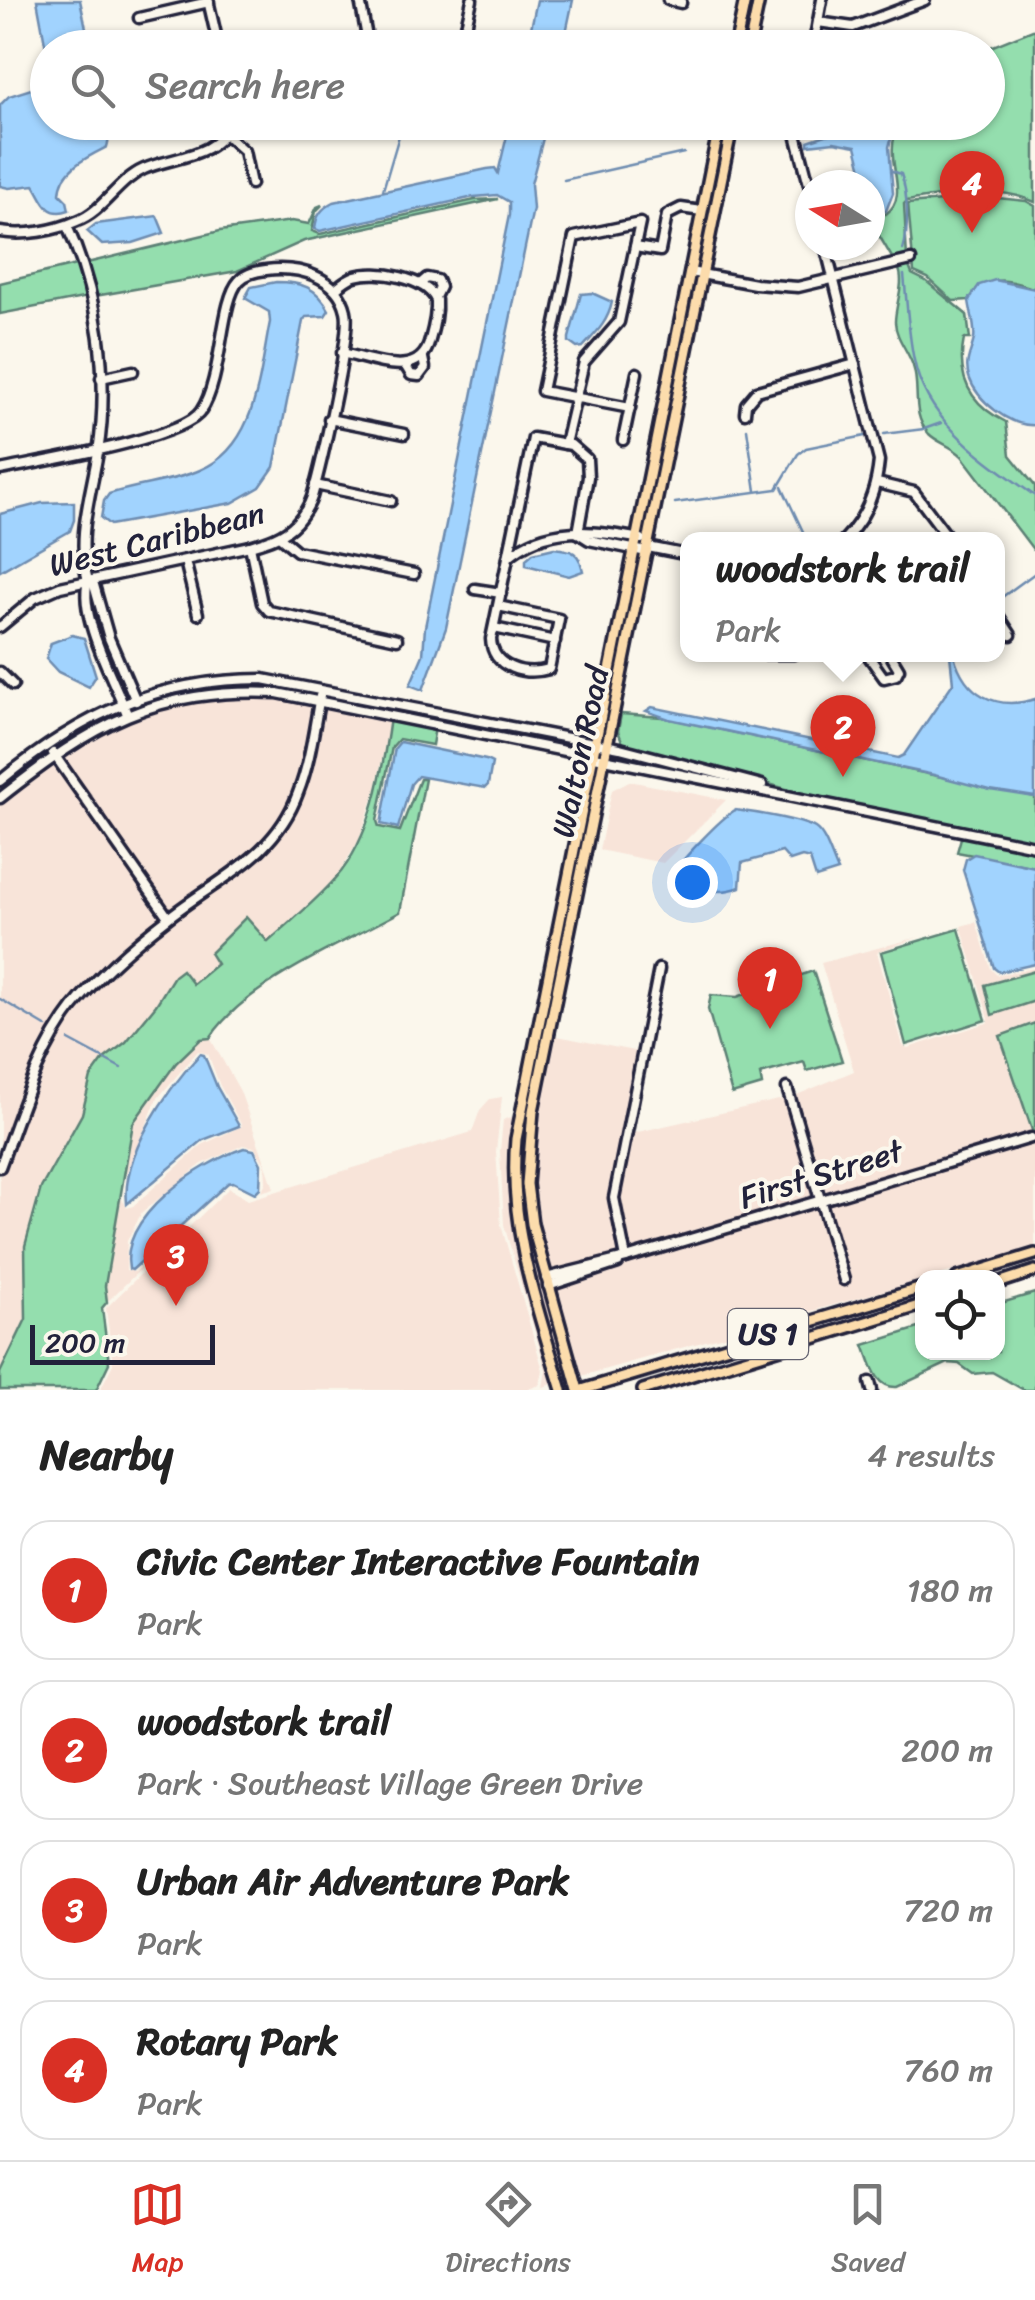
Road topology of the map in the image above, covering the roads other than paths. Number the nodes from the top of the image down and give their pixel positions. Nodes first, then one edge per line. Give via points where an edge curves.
1 (360, 0) edge
2 (472, 0) edge
3 (668, 0) edge
4 (682, 0) edge
5 (745, 0) edge
6 (759, 0) edge
7 (822, 0) edge
8 (925, 0) edge
9 (208, 1) edge
10 (139, 18) dead end
11 (818, 22) junction
12 (215, 30) edge
13 (366, 30) edge
14 (465, 30) edge
15 (739, 30) edge
16 (753, 30) edge
17 (816, 30) edge
18 (218, 140) edge
19 (233, 140) edge
20 (716, 140) edge
21 (730, 140) edge
22 (798, 140) edge
23 (805, 170) edge
24 (251, 184) dead end
25 (702, 211) junction
26 (67, 226) junction
27 (0, 232) edge
28 (636, 247) junction
29 (829, 260) edge
30 (911, 260) dead end
31 (690, 272) junction
32 (703, 274) junction
33 (834, 281) junction
34 (335, 289) junction
35 (342, 353) junction
36 (423, 358) junction
37 (855, 364) junction
38 (405, 366) junction
39 (133, 371) dead end
40 (636, 373) dead end
41 (101, 378) junction
42 (574, 397) junction
43 (630, 408) junction
44 (745, 414) dead end
45 (329, 420) junction
46 (404, 434) dead end
47 (623, 440) dead end
48 (564, 444) junction
49 (98, 450) junction
50 (0, 470) edge
51 (876, 484) junction
52 (315, 485) junction
53 (391, 501) dead end
54 (578, 532) junction
55 (852, 532) edge
56 (944, 532) edge
57 (280, 536) junction
58 (635, 544) junction
59 (250, 546) junction
60 (648, 546) junction
61 (680, 552) edge
62 (508, 558) junction
63 (185, 561) junction
64 (414, 574) dead end
65 (88, 581) junction
66 (475, 588) dead end
67 (501, 593) junction
68 (498, 606) junction
69 (198, 614) dead end
70 (0, 626) edge
71 (1005, 626) edge
72 (494, 628) junction
73 (1011, 635) dead end
74 (396, 639) dead end
75 (554, 641) junction
76 (873, 662) edge
77 (895, 662) edge
78 (0, 672) edge
79 (14, 685) dead end
80 (321, 688) junction
81 (134, 699) junction
82 (319, 700) junction
83 (123, 703) junction
84 (141, 709) junction
85 (128, 714) junction
86 (595, 743) junction
87 (607, 746) junction
88 (48, 747) junction
89 (55, 756) junction
90 (592, 756) junction
91 (604, 758) junction
92 (0, 781) edge
93 (790, 794) junction
94 (0, 797) edge
95 (1035, 846) edge
96 (566, 888) junction
97 (168, 917) junction
98 (553, 950) junction
99 (564, 956) junction
100 (659, 969) dead end
101 (552, 1016) junction
102 (788, 1088) dead end
103 (1031, 1138) dead end
104 (0, 1167) edge
105 (820, 1199) junction
106 (1035, 1254) edge
107 (626, 1258) junction
108 (983, 1270) edge
109 (1035, 1272) edge
110 (844, 1280) dead end
111 (1005, 1280) edge
112 (547, 1282) junction
113 (915, 1290) edge
114 (915, 1307) edge
115 (857, 1308) junction
116 (838, 1330) junction
117 (562, 1390) edge
118 (580, 1390) edge
119 (643, 1390) edge

1 - 13 street
2 - 14 street
3 - 4 street
5 - 15 main road
6 - 16 main road
7 - 11 street
8 - 11 street via 853,27
9 - 10 street
9 - 12 street
11 - 17 street
18 - 26 street via 123,181 84,219
19 - 24 street via 244,150
20 - 25 main road, Walton Road
21 - 32 main road, Walton Road
22 - 23 street
25 - 28 street via 681,208 668,215 660,251
25 - 31 main road, Walton Road
26 - 27 street
26 - 41 street via 88,280
28 - 42 street via 619,322 584,362
28 - 42 street via 640,223 574,236 542,391
29 - 33 street
30 - 33 street
31 - 32 street
31 - 58 main road, Walton Road
32 - 33 street via 784,287
32 - 60 main road, Walton Road
33 - 37 street
34 - 35 street, West Caribbean via 346,312
34 - 36 street via 366,274 420,284 435,296
34 - 49 street via 324,278 293,270 269,269 239,280 214,384 199,416 182,427
35 - 38 street
35 - 45 street, West Caribbean
36 - 38 street
36 - 38 street via 419,376
37 - 44 street via 758,391
37 - 51 street via 879,461
39 - 41 street
40 - 43 street
41 - 49 street
42 - 43 street
42 - 48 street
43 - 47 street
45 - 46 street
45 - 52 street, West Caribbean
48 - 54 street via 581,451 590,468
48 - 62 street via 532,438
49 - 50 street
49 - 65 street via 84,523
51 - 55 street
51 - 56 street via 914,492
52 - 53 street
52 - 57 street, West Caribbean via 302,514
54 - 58 street
54 - 62 street via 532,539
57 - 59 street, West Caribbean
57 - 64 street via 297,550
58 - 60 street
58 - 86 main road, Walton Road
59 - 63 street, West Caribbean
59 - 74 street via 268,612
60 - 61 street
60 - 87 main road, Walton Road
62 - 67 street
63 - 65 street, West Caribbean
63 - 69 street
65 - 70 street, West Caribbean via 35,598
65 - 81 street
65 - 83 street via 85,594 103,658
66 - 67 street
67 - 68 street
68 - 72 street
68 - 75 street via 559,619
71 - 73 street
72 - 75 street
72 - 75 street via 494,654 516,669 549,669
76 - 77 street via 884,678 896,675
78 - 79 street
80 - 81 street via 224,679
80 - 82 street
80 - 86 street
81 - 83 street
81 - 84 street
82 - 84 street via 236,692
82 - 90 street
82 - 97 street via 298,795 284,822 246,865
83 - 85 street
83 - 88 street
84 - 85 street
85 - 89 street
86 - 87 street
86 - 90 main road, Walton Road
87 - 91 main road, Walton Road
87 - 93 street
88 - 89 street
88 - 92 street
89 - 94 street
89 - 97 street
90 - 91 street
90 - 96 main road, Walton Road
91 - 93 street
91 - 99 main road, Walton Road
93 - 95 street
96 - 98 main road, Walton Road
96 - 99 main road
97 - 104 street via 73,1008 36,1073
98 - 101 main road
98 - 117 main road, Walton Road via 514,1166 520,1238
99 - 101 main road, Walton Road
100 - 107 street via 614,1198
101 - 112 main road, Walton Road via 528,1153 532,1224
102 - 105 street
103 - 105 street, First Street
105 - 107 street, First Street
105 - 110 street
106 - 108 main road
107 - 112 street, First Street
109 - 111 main road
112 - 118 main road, Walton Road
113 - 115 main road, US 1
114 - 116 main road, US 1
115 - 116 main road
115 - 118 main road, US 1
116 - 119 main road, US 1

